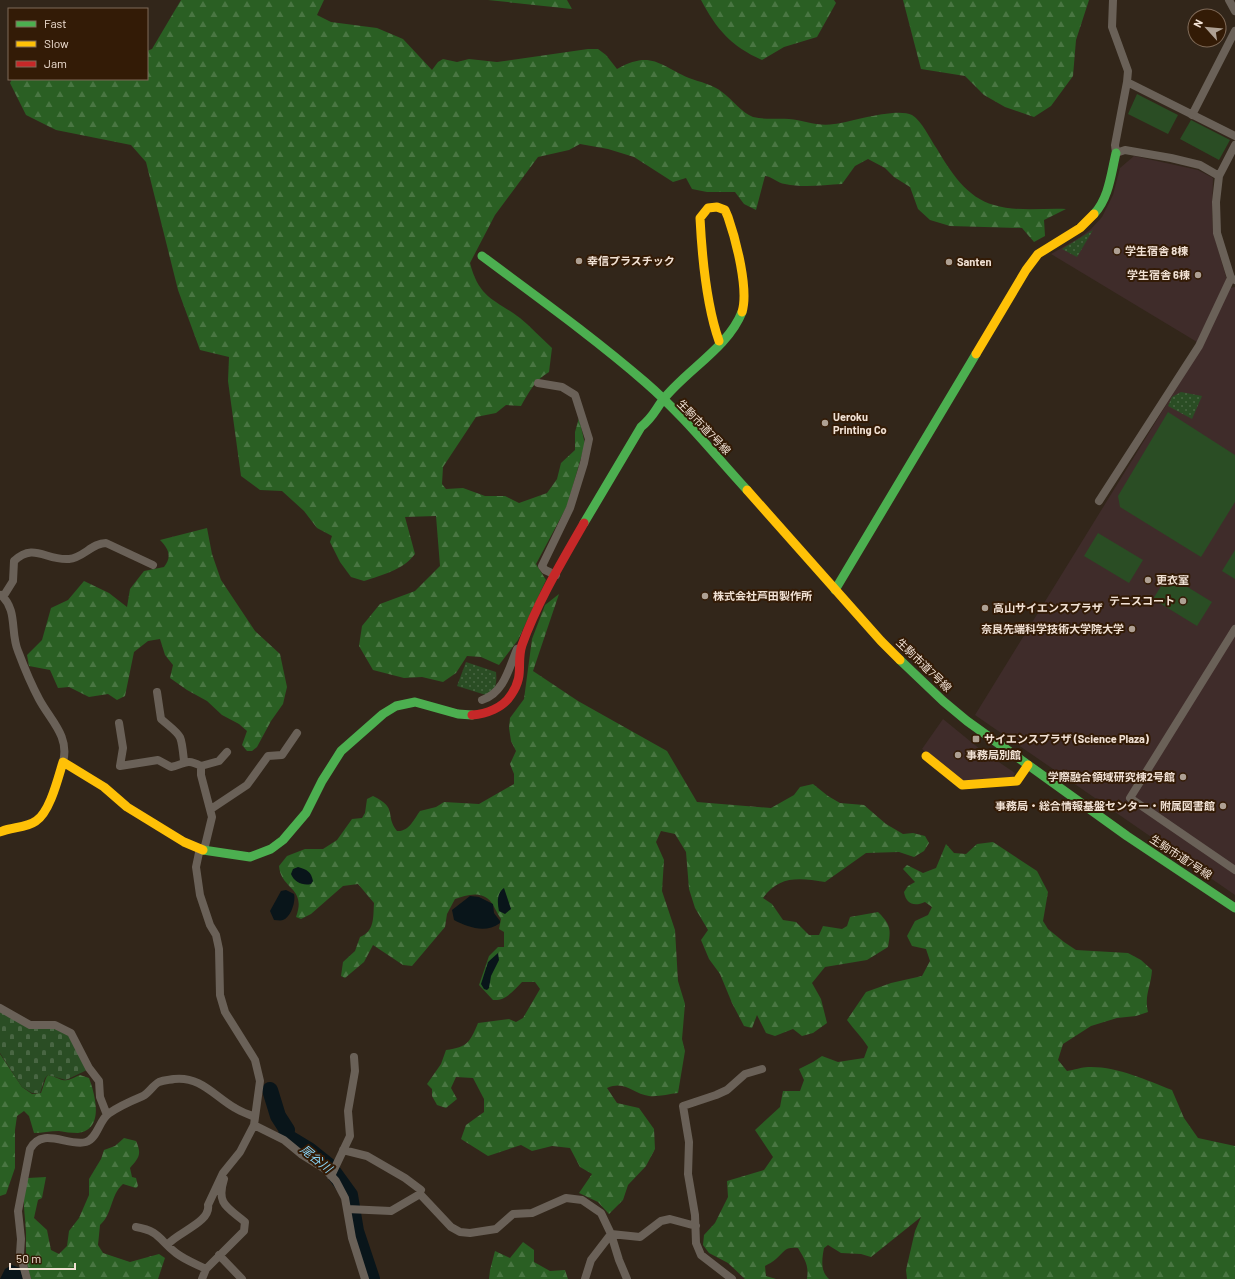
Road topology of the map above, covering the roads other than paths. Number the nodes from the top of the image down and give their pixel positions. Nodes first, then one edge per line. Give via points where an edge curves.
1 (1113, 0) edge
2 (1229, 0) edge
3 (1235, 0) edge
4 (1235, 10) edge
5 (1235, 31) edge
6 (1127, 82) junction
7 (1192, 115) junction
8 (1235, 136) edge
9 (1235, 145) edge
10 (1116, 153) junction
11 (1219, 176) junction
12 (482, 256) dead end
13 (1233, 279) edge
14 (719, 341) junction
15 (538, 383) dead end
16 (662, 401) junction
17 (1099, 501) dead end
18 (152, 565) dead end
19 (556, 575) junction
20 (835, 590) junction
21 (2, 596) edge
22 (1235, 629) edge
23 (521, 648) junction
24 (157, 692) dead end
25 (482, 700) dead end
26 (119, 723) dead end
27 (297, 733) dead end
28 (227, 752) dead end
29 (926, 756) dead end
30 (184, 761) junction
31 (63, 762) junction
32 (1028, 765) junction
33 (201, 766) junction
34 (211, 809) junction
35 (0, 832) edge
36 (202, 849) junction
37 (1235, 870) edge
38 (1235, 908) edge
39 (0, 1008) edge
40 (354, 1057) dead end
41 (762, 1068) dead end
42 (107, 1115) junction
43 (254, 1121) junction
44 (343, 1150) junction
45 (227, 1168) junction
46 (331, 1176) junction
47 (421, 1190) dead end
48 (347, 1209) junction
49 (696, 1226) junction
50 (136, 1227) dead end
51 (611, 1234) junction
52 (168, 1245) junction
53 (219, 1255) junction
54 (206, 1269) junction
55 (27, 1279) edge
56 (202, 1279) edge
57 (242, 1279) edge
58 (365, 1279) edge
59 (585, 1279) edge
60 (627, 1279) edge
61 (732, 1279) edge

1 - 6 street via 1112,27 1128,71
2 - 4 street
3 - 4 street
5 - 7 street
6 - 7 street
6 - 10 street via 1115,144
7 - 8 street
9 - 11 street
10 - 11 street via 1125,150 1172,158 1200,165
10 - 20 street via 1101,206 1080,228 1038,254 1026,270
11 - 13 street via 1216,202 1217,233
12 - 16 street, 生駒市道7号線 via 581,330 646,383
13 - 17 street via 1199,346
14 - 14 street via 732,331 740,320 744,305 730,217 725,210 717,207 708,208 700,218 700,238 713,324
14 - 16 street
15 - 19 street via 562,386 574,395 589,439 570,508 542,566
16 - 19 street via 616,465
16 - 20 street, 生駒市道7号線 via 704,442
18 - 21 street via 106,543 100,543 70,559 23,553 14,562 13,581
19 - 23 street
20 - 32 street, 生駒市道7号線 via 881,641 943,701
21 - 31 street via 12,612 17,651 40,700 64,740
22 - 37 street via 1130,798
23 - 25 street via 517,649 504,683 496,693
23 - 36 street via 520,677 511,696 498,708 472,715 458,714 415,702 396,706 383,714 341,751 306,813 283,840 271,849 250,857
24 - 30 street via 161,719 182,738
26 - 30 street via 123,748 120,766 158,760 171,767
27 - 34 street via 282,755 268,756 247,785
28 - 33 street via 219,762
29 - 32 street via 962,785 1017,781
30 - 33 street
31 - 35 street via 42,816 28,824 13,826
31 - 36 street via 104,787 127,807 184,842
32 - 38 street, 生駒市道7号線 via 1127,836
33 - 34 street via 206,797
34 - 36 street via 211,827
36 - 43 street via 196,867 200,895 219,949 220,995 226,1012 245,1042 258,1070 260,1081
39 - 42 street via 30,1025 55,1025 71,1033 89,1068 99,1081 100,1097
40 - 44 street via 355,1071 348,1111 350,1136
41 - 49 street via 746,1074 716,1095 683,1106 689,1142 688,1174
42 - 43 street via 145,1095 158,1083 187,1079 198,1082
42 - 55 street via 88,1142 52,1138 36,1142 30,1149 18,1211 20,1254
43 - 45 street via 240,1152
43 - 46 street via 325,1169
44 - 46 street
44 - 47 street via 367,1156
45 - 52 street via 202,1221 173,1238
45 - 53 street via 220,1194 221,1200 245,1222 245,1227
46 - 48 street via 345,1198
48 - 51 street via 391,1211 420,1194 451,1227 460,1232 470,1233 496,1229 513,1214 532,1213 566,1198 574,1198 589,1203 601,1213
48 - 58 street via 352,1238
49 - 51 street via 670,1219 661,1221 640,1237
49 - 61 street via 696,1243 701,1255
50 - 52 street via 149,1229
51 - 59 street via 591,1260
51 - 60 street
52 - 54 street via 188,1261
53 - 54 street
53 - 57 street
54 - 56 street

